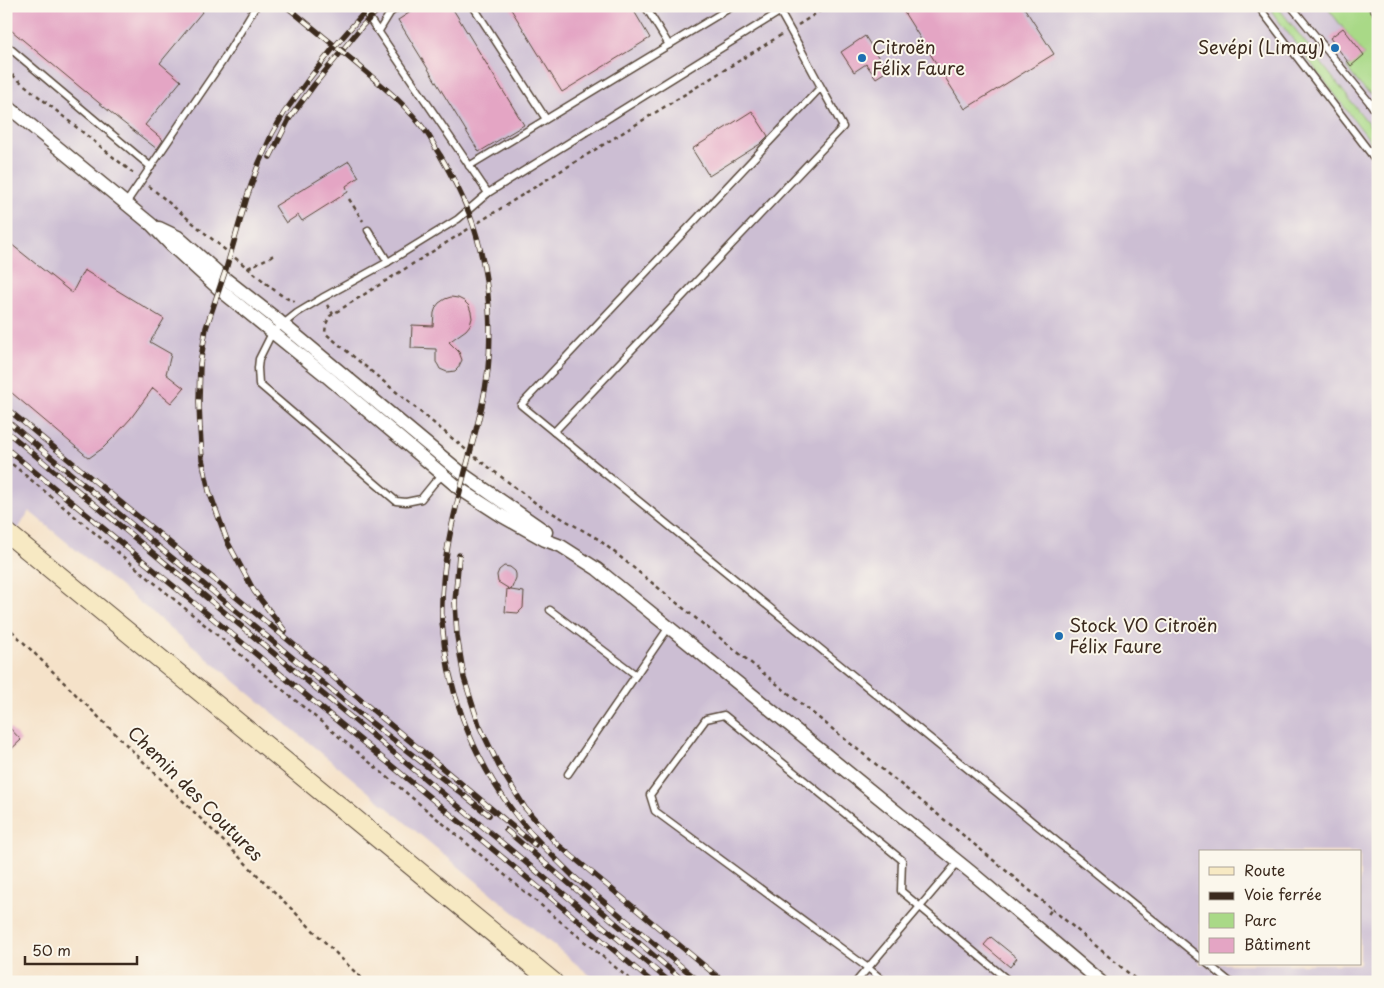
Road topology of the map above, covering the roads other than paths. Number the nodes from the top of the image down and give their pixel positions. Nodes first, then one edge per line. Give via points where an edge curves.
1 (256, 6) edge
2 (361, 6) edge
3 (399, 6) edge
4 (473, 6) edge
5 (645, 6) edge
6 (733, 6) edge
7 (789, 6) edge
8 (1258, 6) edge
9 (1291, 6) edge
10 (1371, 6) edge
11 (780, 12) junction
12 (1378, 15) edge
13 (378, 31) junction
14 (6, 45) edge
15 (669, 45) junction
16 (820, 87) junction
17 (1370, 103) junction
18 (1378, 103) edge
19 (6, 105) edge
20 (1378, 114) edge
21 (546, 119) junction
22 (1378, 163) edge
23 (469, 166) junction
24 (151, 167) junction
25 (488, 193) junction
26 (126, 203) junction
27 (152, 225) junction
28 (368, 230) road end
29 (388, 262) junction
30 (283, 324) junction
31 (272, 333) junction
32 (554, 432) junction
33 (443, 475) junction
34 (6, 532) edge
35 (561, 546) junction
36 (550, 610) dead end
37 (669, 627) junction
38 (636, 675) junction
39 (568, 774) dead end
40 (958, 862) junction
41 (920, 907) junction
42 (1199, 957) edge
43 (1210, 966) edge
44 (868, 968) junction
45 (553, 982) edge
46 (856, 982) edge
47 (885, 982) edge
48 (1010, 982) edge
49 (1101, 982) edge
50 (1230, 982) edge

1 - 24 lane
2 - 13 lane
3 - 13 lane
4 - 21 lane
5 - 15 lane
6 - 15 lane
7 - 11 lane
8 - 22 lane
9 - 17 lane
10 - 12 lane
11 - 16 lane
11 - 25 lane
13 - 23 lane
14 - 24 lane
15 - 21 lane
16 - 32 lane via 843,127
16 - 32 lane via 521,405
17 - 18 lane
17 - 20 lane
19 - 26 street
21 - 23 lane
23 - 25 lane
24 - 26 lane
25 - 29 lane via 458,219
26 - 27 street
27 - 30 street via 178,237
27 - 31 street
28 - 29 lane
29 - 30 lane via 322,298
30 - 31 lane
30 - 35 street via 464,475 548,533
31 - 33 street
31 - 33 lane via 259,359 259,384 396,501 421,499
32 - 42 lane
33 - 35 street via 502,516
34 - 45 main road
35 - 37 street via 597,569
36 - 38 lane
37 - 38 lane
37 - 40 street
38 - 39 lane
40 - 41 lane
40 - 49 street
41 - 44 lane
41 - 44 lane via 901,890 902,860 724,715 706,719 650,795 655,811
41 - 48 lane
43 - 50 lane
44 - 46 lane
44 - 47 lane

